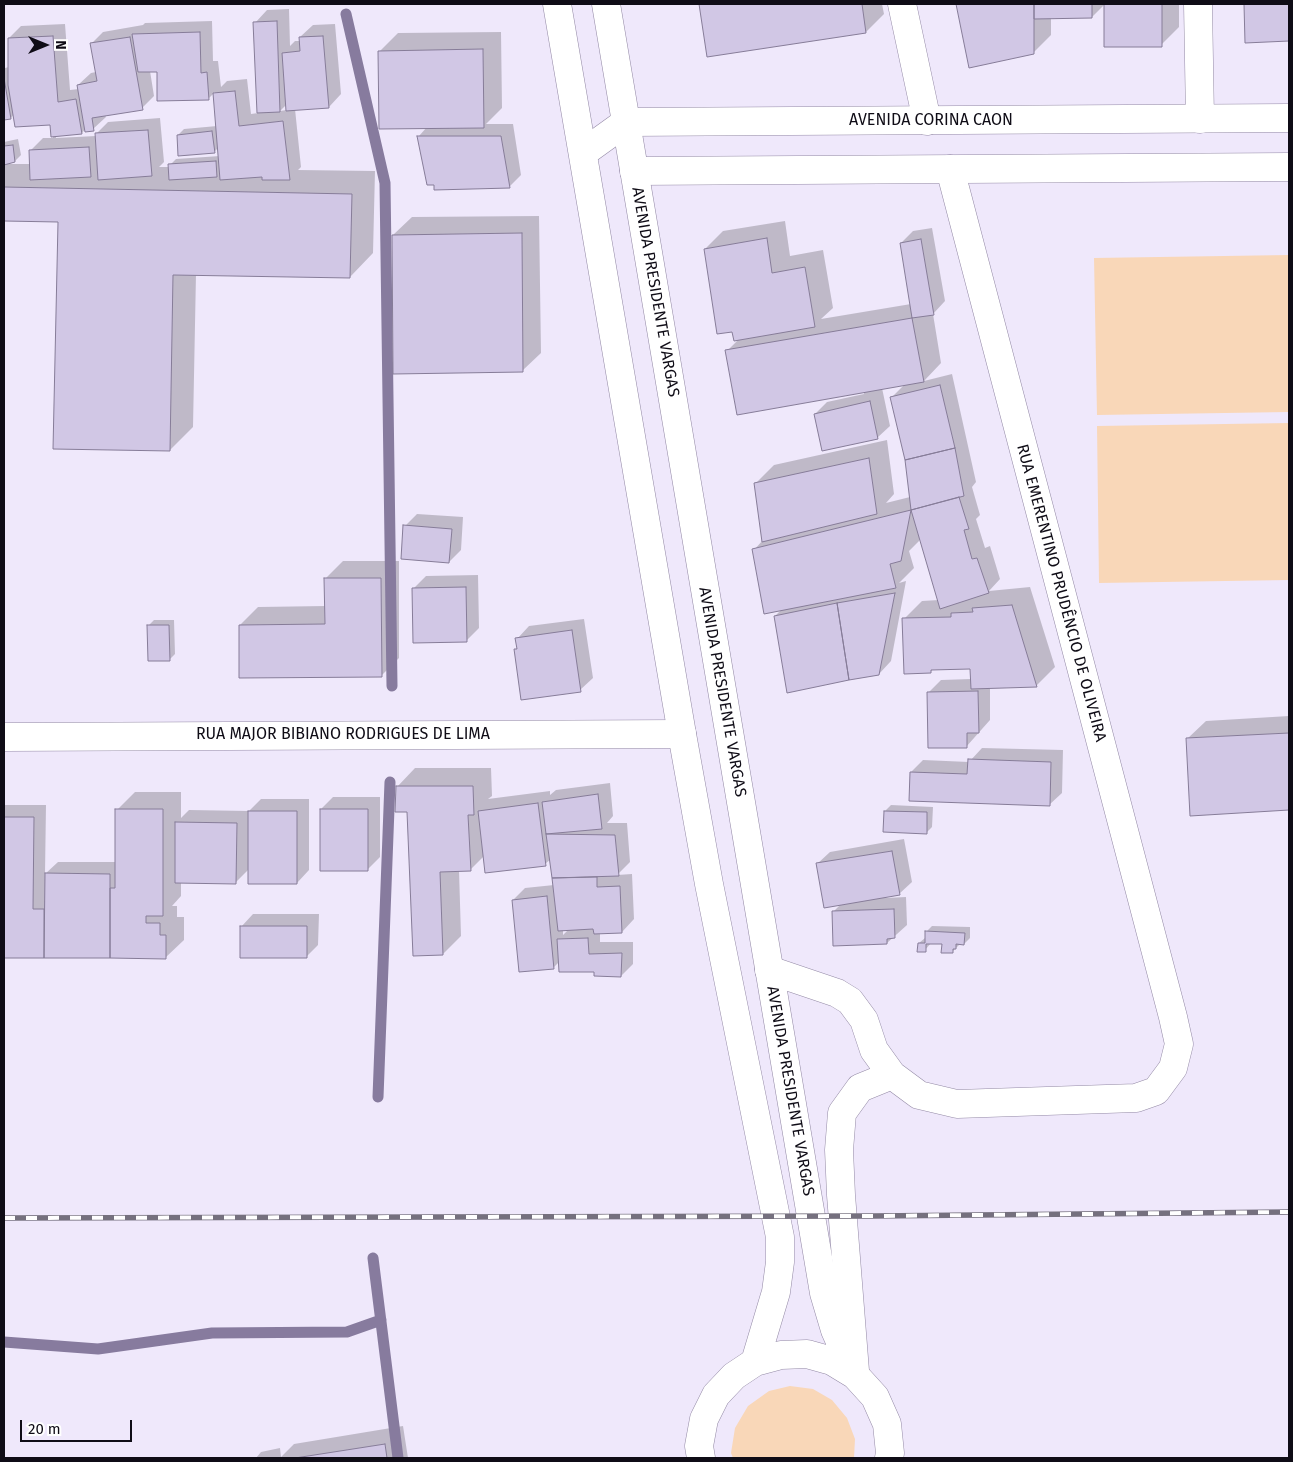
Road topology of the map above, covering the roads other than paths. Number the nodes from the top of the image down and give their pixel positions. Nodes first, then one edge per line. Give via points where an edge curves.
1 (557, 4) edge
2 (606, 4) edge
3 (902, 4) edge
4 (1198, 4) edge
5 (1289, 118) edge
6 (1200, 119) junction
7 (927, 121) junction
8 (626, 122) junction
9 (583, 154) junction
10 (1289, 167) edge
11 (950, 169) junction
12 (634, 171) junction
13 (682, 734) junction
14 (4, 737) edge
15 (769, 970) junction
16 (892, 1075) junction
17 (756, 1362) junction
18 (855, 1375) junction
19 (704, 1419) junction
20 (681, 1458) edge
21 (701, 1458) edge
22 (889, 1458) edge

1 - 9 main road
2 - 8 main road, AVENIDA PRESIDENTE VARGAS
3 - 7 main road
4 - 6 main road
5 - 6 main road, AVENIDA CORINA CAON
6 - 7 main road, AVENIDA CORINA CAON
7 - 8 main road, AVENIDA CORINA CAON
8 - 9 main road
8 - 12 main road, AVENIDA PRESIDENTE VARGAS
9 - 13 main road
10 - 11 main road
11 - 12 main road
11 - 16 main road, RUA EMERENTINO PRUDÊNCIO DE OLIVEIRA via 1179,1044 1173,1068 1156,1091 1136,1098 957,1104 919,1095
12 - 15 main road, AVENIDA PRESIDENTE VARGAS
13 - 14 main road, RUA MAJOR BIBIANO RODRIGUES DE LIMA
13 - 17 main road via 780,1237 776,1292
15 - 16 main road, RUA EMERENTINO PRUDÊNCIO DE OLIVEIRA via 837,993 850,1001 864,1020 874,1050
15 - 18 main road, AVENIDA PRESIDENTE VARGAS via 824,1293
16 - 18 main road via 860,1088 842,1113 839,1150 841,1195
17 - 18 main road via 781,1355 807,1354 832,1361
17 - 19 main road via 734,1376 716,1395
18 - 22 main road via 875,1397 887,1424
19 - 20 main road
19 - 21 main road via 699,1446

